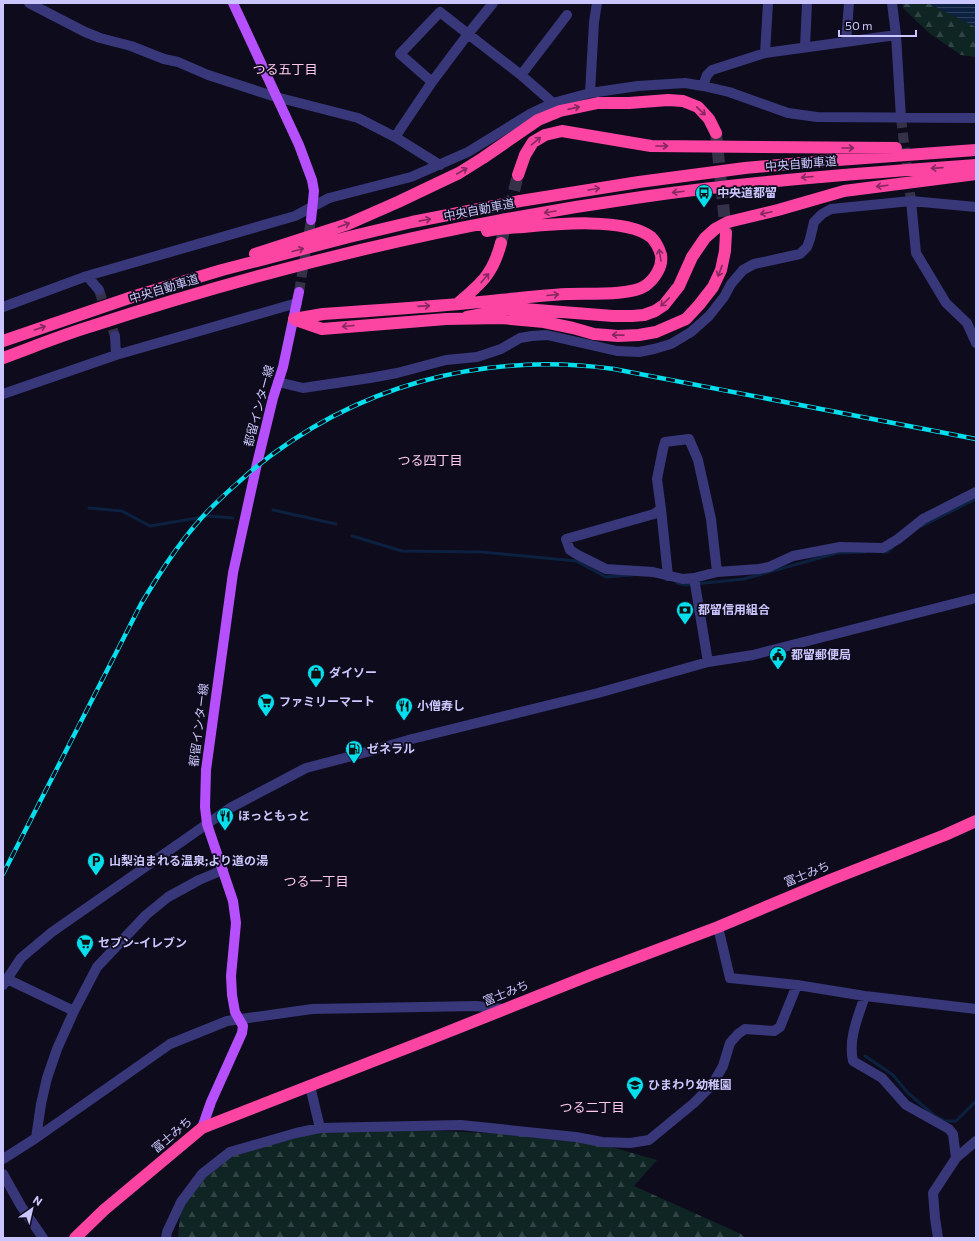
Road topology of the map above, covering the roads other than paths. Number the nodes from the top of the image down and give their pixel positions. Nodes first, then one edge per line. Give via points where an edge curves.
1 (29, 3) edge
2 (233, 3) edge
3 (493, 3) edge
4 (597, 3) edge
5 (768, 3) edge
6 (807, 3) edge
7 (849, 3) edge
8 (892, 3) edge
9 (567, 15) dead end
10 (468, 34) junction
11 (896, 35) junction
12 (846, 42) junction
13 (805, 47) junction
14 (765, 53) junction
15 (521, 75) junction
16 (432, 82) junction
17 (703, 86) junction
18 (590, 93) junction
19 (276, 97) junction
20 (553, 103) junction
21 (901, 118) junction
22 (976, 118) edge
23 (716, 133) tunnel mouth
24 (395, 137) junction
25 (976, 149) edge
26 (440, 165) junction
27 (976, 165) edge
28 (976, 174) edge
29 (518, 175) tunnel mouth
30 (911, 201) junction
31 (312, 206) junction
32 (976, 207) edge
33 (311, 220) tunnel mouth
34 (726, 233) tunnel mouth
35 (501, 243) tunnel mouth
36 (353, 251) junction
37 (87, 276) junction
38 (99, 290) tunnel mouth
39 (299, 292) tunnel mouth
40 (135, 296) junction
41 (297, 303) junction
42 (457, 304) junction
43 (3, 307) edge
44 (467, 318) junction
45 (294, 319) junction
46 (115, 336) tunnel mouth
47 (3, 341) edge
48 (976, 343) edge
49 (116, 355) junction
50 (3, 358) edge
51 (278, 382) junction
52 (3, 394) edge
53 (976, 492) edge
54 (661, 509) junction
55 (717, 572) junction
56 (668, 576) junction
57 (694, 578) junction
58 (976, 598) edge
59 (708, 662) junction
60 (976, 821) edge
61 (207, 824) junction
62 (223, 870) junction
63 (718, 927) junction
64 (5, 982) edge
65 (797, 985) junction
66 (865, 996) junction
67 (504, 1009) junction
68 (976, 1009) edge
69 (74, 1011) junction
70 (240, 1019) junction
71 (310, 1086) junction
72 (202, 1128) junction
73 (320, 1128) junction
74 (36, 1138) junction
75 (976, 1141) edge
76 (956, 1158) junction
77 (3, 1159) edge
78 (3, 1174) edge
79 (42, 1238) edge
80 (75, 1238) edge
81 (166, 1238) edge
82 (938, 1238) edge

1 - 19 street via 100,38 132,46
2 - 19 main road
3 - 10 street
4 - 18 street
5 - 14 street
6 - 13 street
7 - 12 street
8 - 11 street
9 - 15 street
10 - 15 street
10 - 16 street
10 - 16 street via 440,12 400,54
11 - 12 street
11 - 21 street
12 - 13 street
13 - 14 street
14 - 17 street via 712,70
15 - 20 street
16 - 24 street
17 - 18 street via 638,86
17 - 21 street via 788,113 817,117
18 - 20 street
19 - 24 street via 358,118
19 - 31 main road via 299,145 312,180
20 - 26 street via 468,152
21 - 22 street
40 -> 23 highway via 362,218 459,172 538,120 560,111 598,103 683,101 698,107 709,119
24 - 26 street
29 -> 25 highway via 533,142 545,135 562,131 651,146
40 -> 25 highway, 中央自動車道 via 349,237 520,201 745,168
26 - 31 street via 411,177 329,198
27 -> 36 highway, 中央自動車道 via 817,176 642,197 523,216
28 -> 44 highway via 844,191 728,222 705,238 692,257 679,286 664,305 644,315 613,316 524,308
30 - 32 street
30 - 48 street via 916,253 946,303 967,323
30 - 51 street via 831,209 822,214 814,222 807,247 800,254 754,264 743,270 709,316 691,332 671,344 654,349 639,352 617,351 547,335 532,336 520,338 501,349 477,357 446,360 370,378 303,388
31 - 33 main road
31 - 37 street via 289,218
34 -> 44 highway via 722,270 713,287 686,319 656,332 618,336 594,334 544,322
42 -> 35 highway via 490,272
42 -> 36 highway via 567,294 628,292 645,286 656,275 661,265 660,250 650,236 636,230 607,224 560,223 491,230
36 - 50 highway, 中央自動車道 via 141,310
37 - 38 street
37 - 43 street
39 - 41 main road, 都留インター線
47 -> 40 highway, 中央自動車道
41 - 45 main road, 都留インター線
41 - 49 street
45 -> 42 highway via 323,314
44 -> 45 highway via 322,329
45 - 51 main road, 都留インター線
46 - 49 street
49 - 52 street
51 - 61 main road, 都留インター線 via 233,574 206,770
53 - 55 street via 923,518 883,548 840,547 793,556 760,569
54 - 55 street via 657,479 663,449 666,442 689,439 698,460 711,519
54 - 56 street
54 - 56 street via 654,514 566,539 570,550 606,570 653,572
55 - 57 street
56 - 57 street
57 - 59 street
58 - 59 street via 753,655
59 - 61 street via 306,768 240,803
60 - 63 highway, 富士みち
61 - 62 main road, 都留インター線
61 - 64 street via 52,932 21,958
62 - 69 street via 168,897 146,914 97,967
62 - 70 main road, 都留インター線 via 235,911 231,976 233,1005
63 - 65 street via 730,978
63 - 67 highway, 富士みち
64 - 69 street
65 - 66 street
65 - 73 street via 780,1027 774,1031 745,1029 738,1034 730,1043 723,1066 712,1085 649,1140 630,1143 602,1142 461,1125
66 - 68 street
66 - 76 street via 853,1036 853,1061 882,1078 906,1105 953,1134
67 - 70 street via 476,1006 312,1009
67 - 71 highway, 富士みち
69 - 74 street via 47,1078
70 - 72 main road, 都留インター線 via 242,1033
70 - 74 street via 228,1021 170,1044
71 - 72 highway, 富士みち
71 - 73 street
72 - 80 highway, 富士みち
73 - 81 street via 230,1152 202,1174 181,1202
74 - 77 street
75 - 76 street
76 - 82 street via 934,1193 934,1218
78 - 79 street

